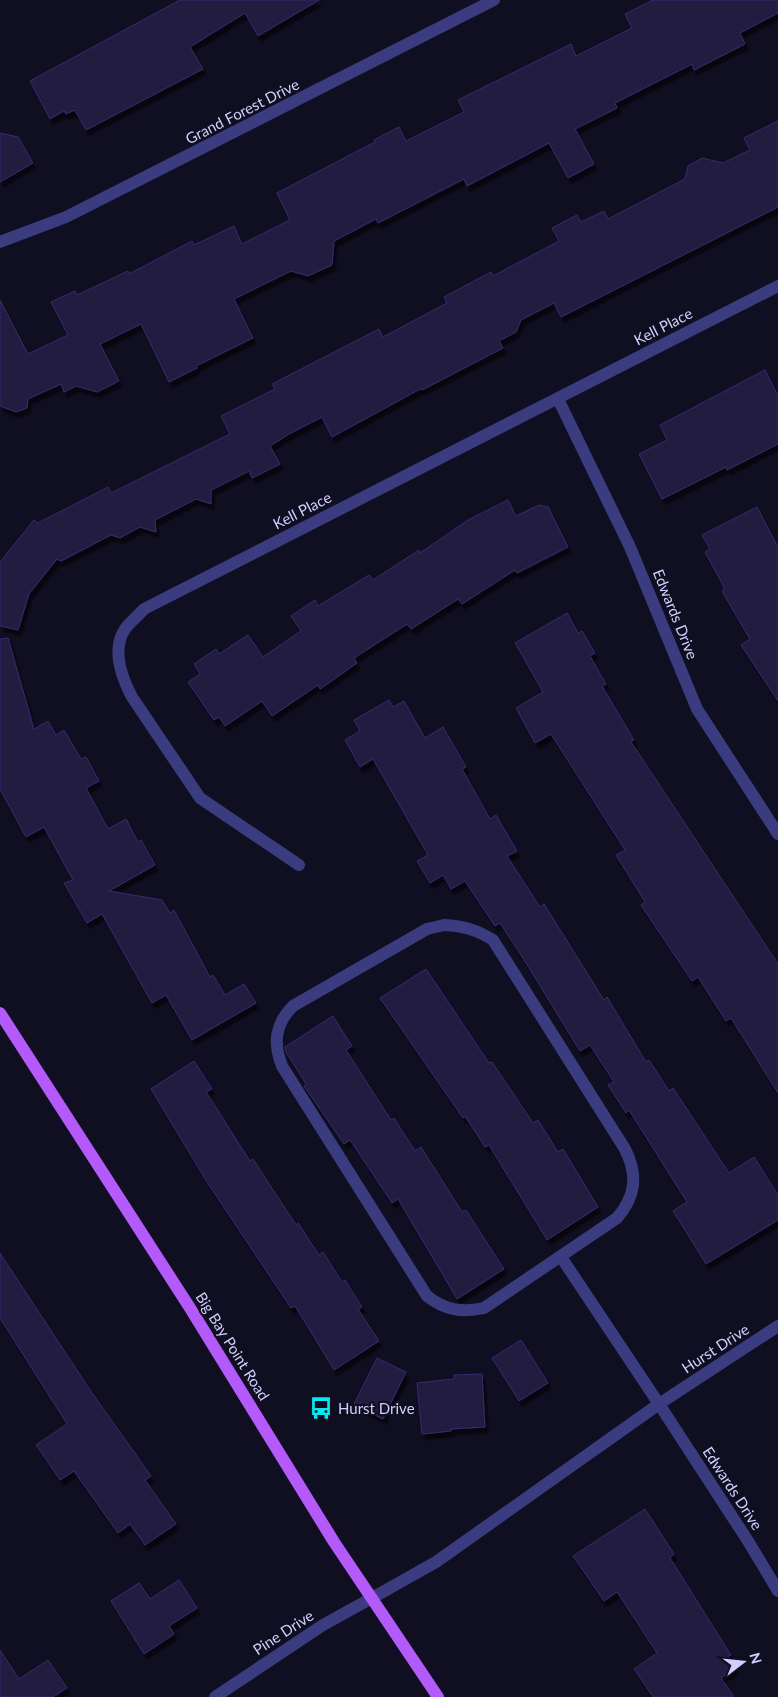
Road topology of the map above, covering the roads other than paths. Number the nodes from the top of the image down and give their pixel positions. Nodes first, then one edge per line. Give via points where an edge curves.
1 (494, 0) edge
2 (0, 242) edge
3 (778, 286) edge
4 (558, 399) junction
5 (778, 834) edge
6 (299, 865) dead end
7 (0, 1013) edge
8 (561, 1257) junction
9 (778, 1326) edge
10 (659, 1404) junction
11 (778, 1591) edge
12 (372, 1598) junction
13 (215, 1697) edge
14 (438, 1697) edge

1 - 2 street, Grand Forest Drive via 66,217
3 - 4 street, Kell Place
4 - 5 street, Edwards Drive via 630,547 697,708
4 - 6 street, Kell Place via 144,609 124,630 118,654 122,679 200,798
7 - 12 main road, Big Bay Point Road
8 - 8 street via 617,1218 627,1207 633,1193 632,1163 493,940 462,926 444,925 427,929 293,1006 283,1016 276,1041 282,1066 427,1296 460,1311 484,1308
8 - 10 street, Edwards Drive
9 - 10 street, Hurst Drive
10 - 11 street, Edwards Drive
10 - 12 street, Hurst Drive via 436,1562
12 - 13 street, Pine Drive via 323,1625
12 - 14 main road, Big Bay Point Road

